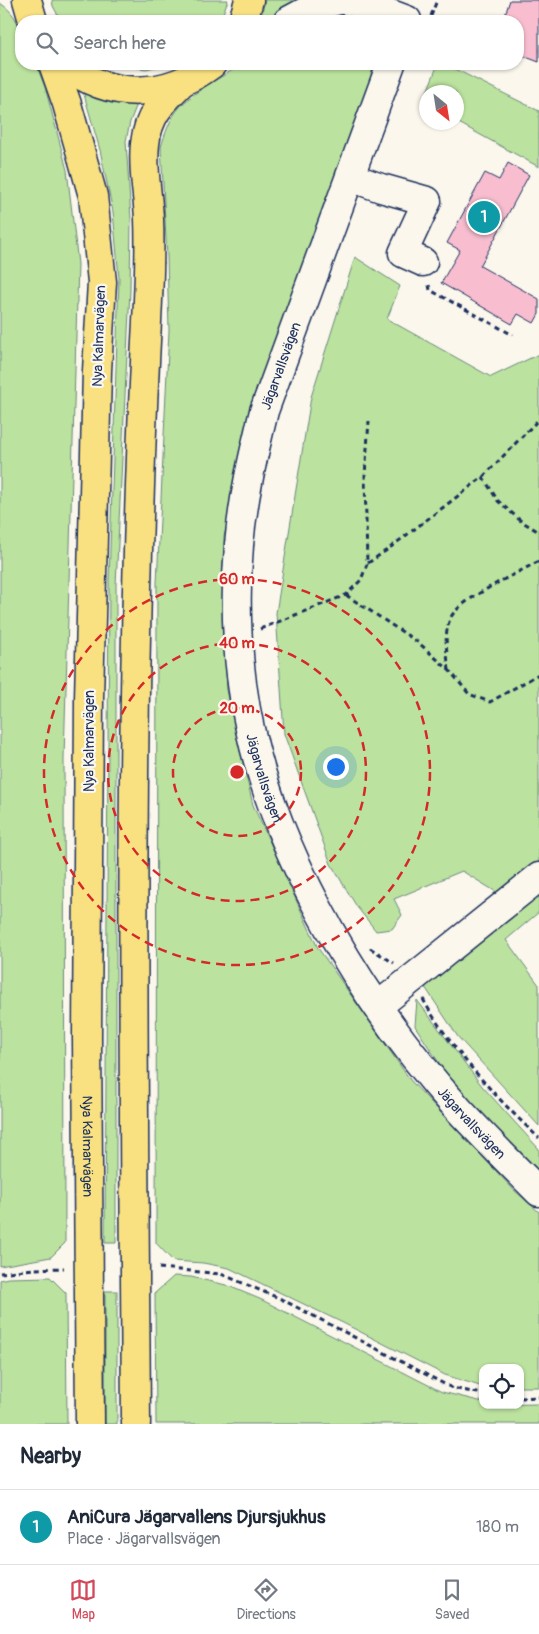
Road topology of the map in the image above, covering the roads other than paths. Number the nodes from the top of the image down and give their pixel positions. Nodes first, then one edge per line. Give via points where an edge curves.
1 (249, 0) edge
2 (340, 0) edge
3 (344, 0) edge
4 (245, 15) edge
5 (299, 15) edge
6 (411, 15) edge
7 (55, 70) edge
8 (73, 70) edge
9 (204, 70) edge
10 (389, 70) edge
11 (182, 82) junction
12 (350, 177) junction
13 (423, 262) road end
14 (539, 877) edge
15 (378, 1006) junction
16 (539, 1192) edge
17 (90, 1424) edge
18 (136, 1424) edge

1 - 4 main road
2 - 5 street via 316,6
3 - 6 street
7 - 17 main road, Nya Kalmarvägen via 93,196 102,282 89,699
8 - 11 main road via 108,87 126,90 155,89
9 - 11 main road
10 - 12 street, Jägarvallsvägen
11 - 18 main road via 160,103 151,119 144,172 150,264 140,479 135,712
12 - 13 street via 427,202 403,253
12 - 15 street, Jägarvallsvägen via 264,411 250,468 239,546 238,636 250,729 276,816 311,896
14 - 15 street
15 - 16 street, Jägarvallsvägen via 458,1110

